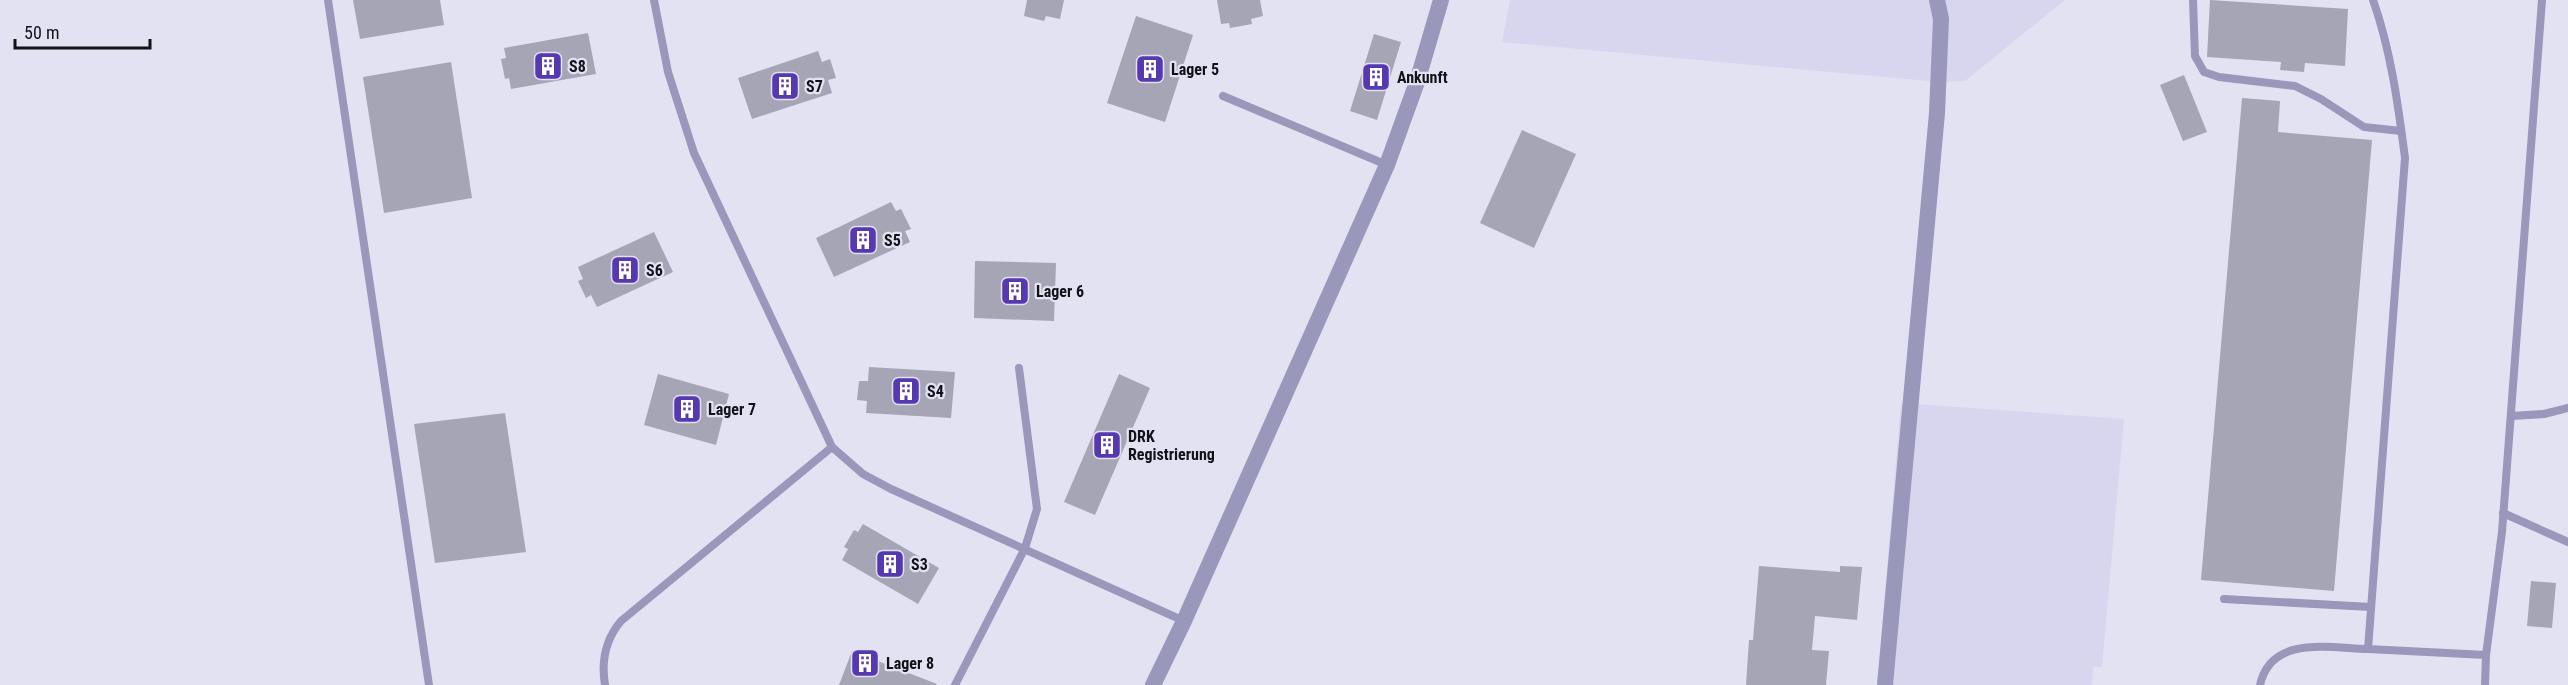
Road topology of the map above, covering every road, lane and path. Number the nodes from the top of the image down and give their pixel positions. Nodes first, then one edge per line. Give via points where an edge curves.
1 (328, 0) edge
2 (654, 0) edge
3 (1441, 0) edge
4 (1937, 0) edge
5 (2193, 0) edge
6 (2373, 0) edge
7 (2542, 0) edge
8 (1223, 96) dead end
9 (2401, 131) junction
10 (1387, 165) junction
11 (1019, 368) dead end
12 (2568, 408) edge
13 (2511, 416) junction
14 (832, 447) junction
15 (2503, 513) junction
16 (2568, 542) edge
17 (1024, 548) junction
18 (2224, 599) dead end
19 (2371, 607) junction
20 (1184, 621) junction
21 (2368, 649) junction
22 (2486, 655) junction
23 (429, 685) edge
24 (605, 685) edge
25 (955, 685) edge
26 (1153, 685) edge
27 (1885, 685) edge
28 (2260, 685) edge
29 (2485, 685) edge

1 - 23 lane
2 - 14 lane via 668,72 694,153
3 - 10 street
4 - 27 street via 1941,19 1937,113
5 - 9 lane via 2195,56 2204,72 2295,86 2364,127
6 - 9 lane via 2383,29
7 - 13 lane
8 - 10 lane
9 - 19 lane via 2404,158
10 - 20 street
11 - 17 lane via 1037,509
12 - 13 lane
13 - 15 lane
14 - 17 lane via 863,474 891,489
14 - 24 lane via 621,621 606,647
15 - 16 lane
15 - 22 lane
17 - 20 lane
17 - 25 lane
18 - 19 lane
19 - 21 lane
20 - 26 street
21 - 22 lane
21 - 28 lane via 2297,648 2268,664
22 - 29 lane

